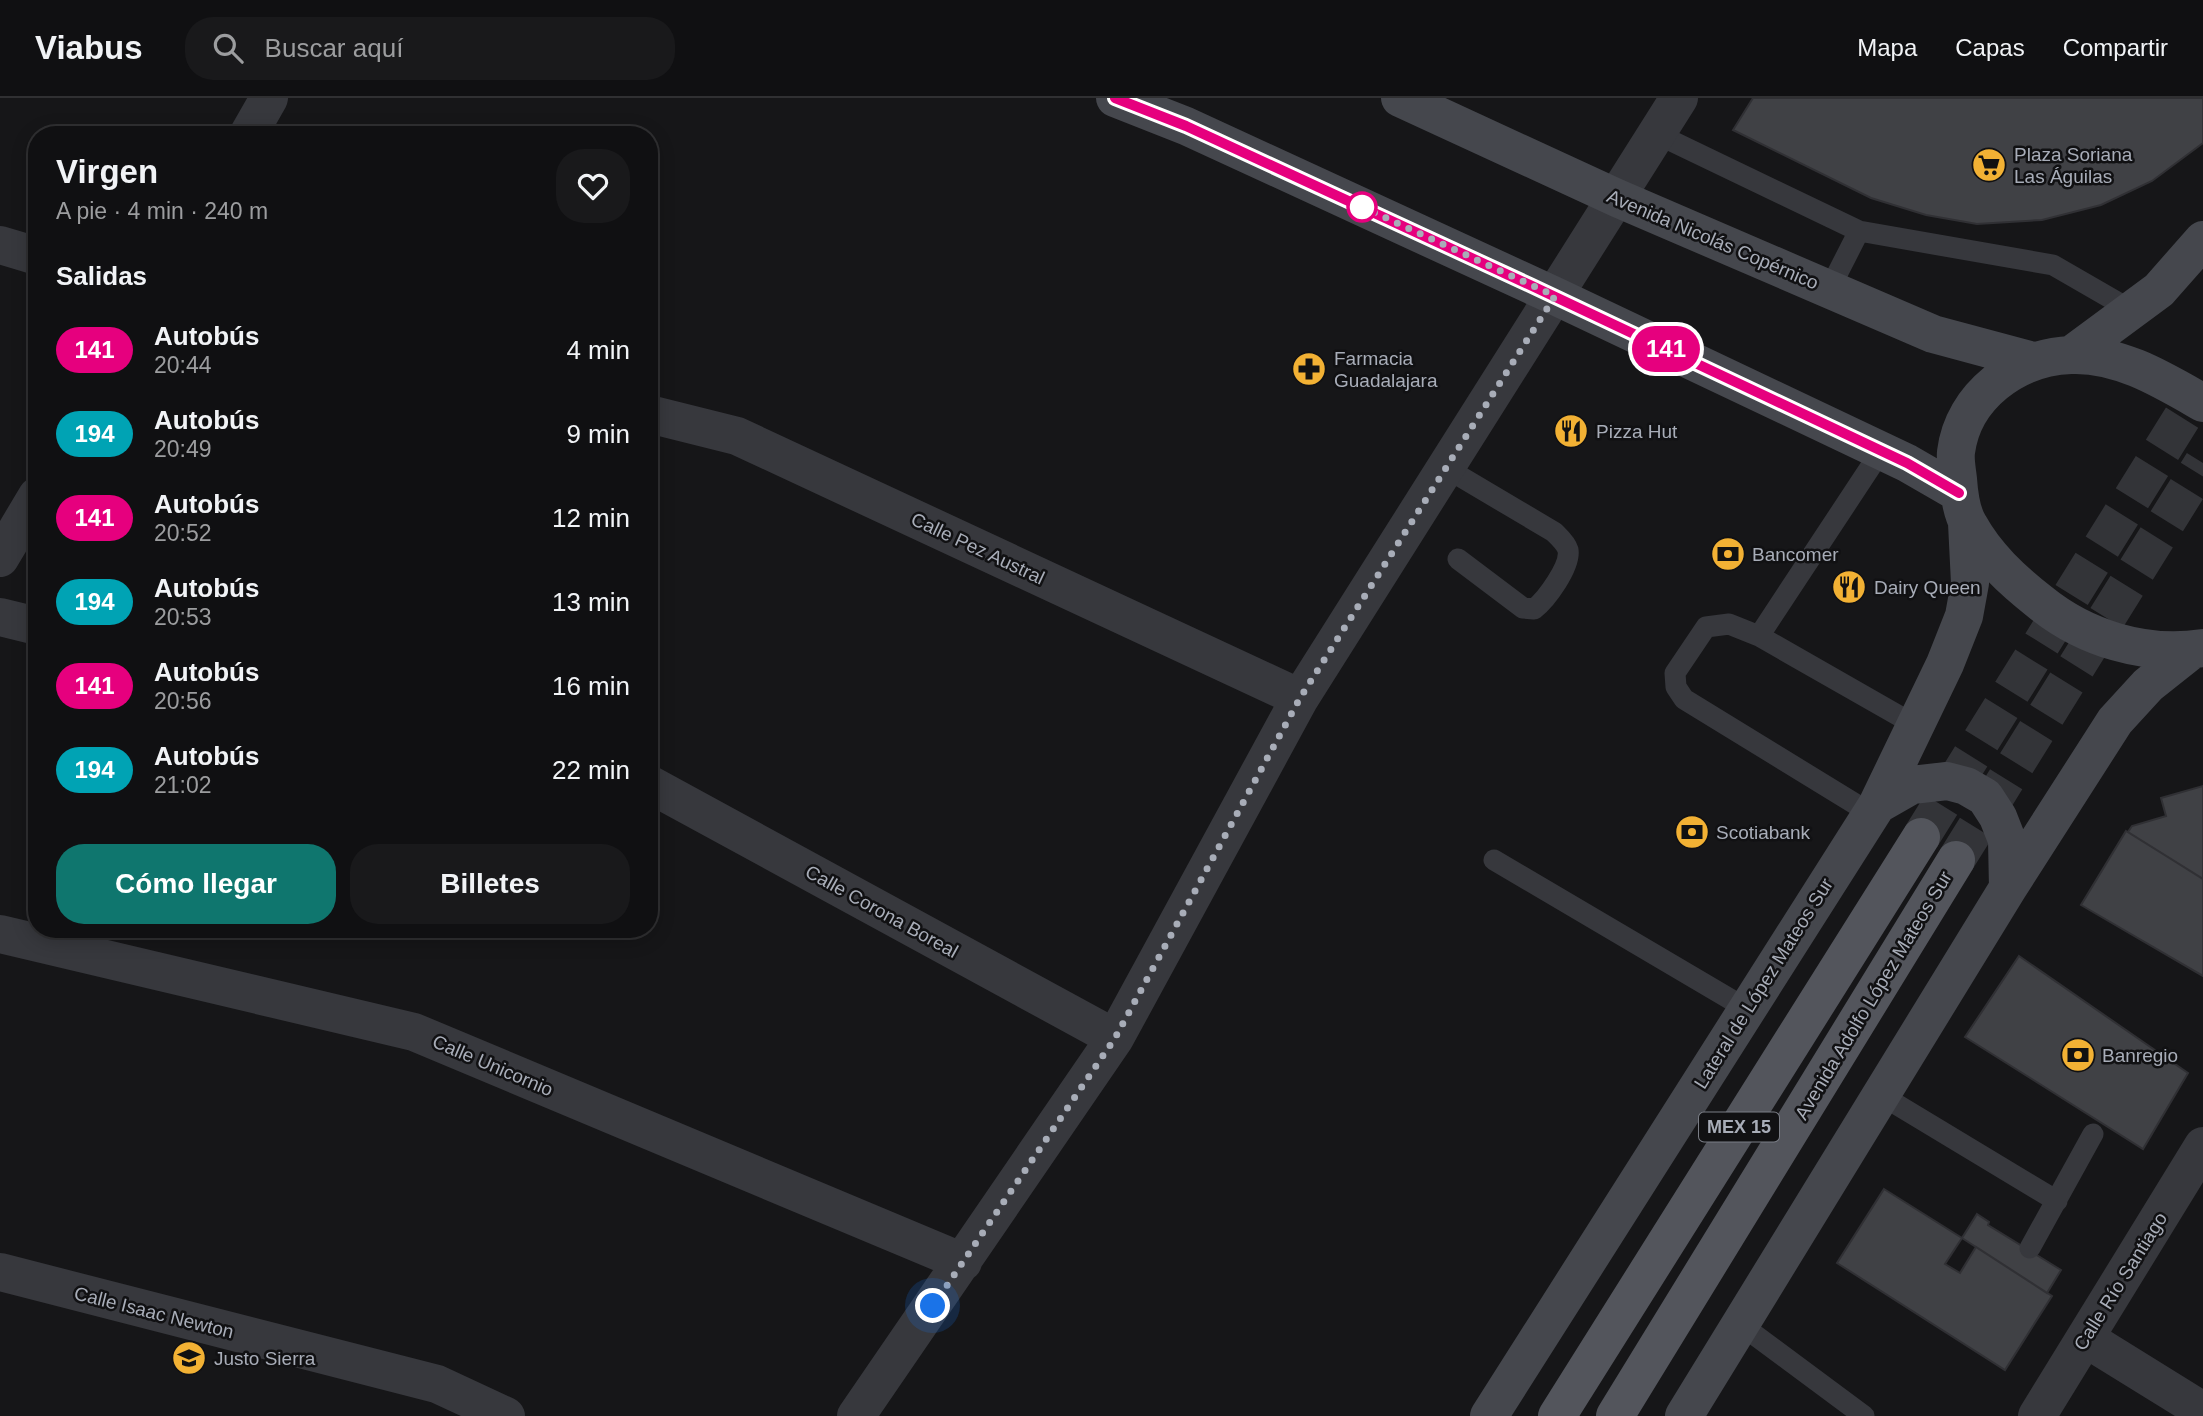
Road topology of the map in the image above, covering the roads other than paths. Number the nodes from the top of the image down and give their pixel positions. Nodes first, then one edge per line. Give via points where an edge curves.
1 (270, 98) edge
2 (1115, 98) edge
3 (1400, 98) edge
4 (1679, 98) edge
5 (1180, 112) edge
6 (253, 126) edge
7 (1657, 134) junction
8 (1616, 198) junction
9 (1859, 231) junction
10 (2203, 240) edge
11 (0, 245) edge
12 (28, 253) edge
13 (1829, 290) junction
14 (1555, 296) junction
15 (2131, 310) junction
16 (2071, 355) junction
17 (2033, 361) junction
18 (2203, 403) edge
19 (658, 416) edge
20 (1881, 451) junction
21 (1446, 468) junction
22 (1963, 508) junction
23 (28, 511) edge
24 (0, 558) edge
25 (1458, 559) dead end
26 (0, 617) edge
27 (28, 624) edge
28 (1759, 636) junction
29 (2198, 649) edge
30 (1300, 698) junction
31 (1915, 725) junction
32 (658, 790) edge
33 (1874, 809) junction
34 (1921, 837) tunnel mouth
35 (1494, 860) dead end
36 (1956, 860) tunnel mouth
37 (2008, 888) junction
38 (0, 934) edge
39 (1747, 1010) junction
40 (1115, 1038) junction
41 (1881, 1095) junction
42 (2093, 1134) dead end
43 (2203, 1146) edge
44 (2057, 1200) junction
45 (2030, 1248) dead end
46 (963, 1262) junction
47 (0, 1272) edge
48 (1740, 1324) junction
49 (2085, 1338) junction
50 (2203, 1411) edge
51 (506, 1416) edge
52 (856, 1416) edge
53 (1489, 1416) edge
54 (1557, 1416) edge
55 (1615, 1416) edge
56 (1684, 1416) edge
57 (1864, 1416) edge
58 (2037, 1416) edge

1 - 6 street
2 - 5 main road
3 - 8 main road, Avenida Nicolás Copérnico
4 - 7 street
5 - 14 main road
7 - 8 street
7 - 9 lane
8 - 13 main road, Avenida Nicolás Copérnico
8 - 14 street
9 - 13 lane
9 - 15 lane via 2053,265
10 - 15 main road via 2159,290
11 - 12 street
13 - 17 main road, Avenida Nicolás Copérnico via 1933,334
14 - 20 main road
14 - 21 street
15 - 16 main road
16 - 17 main road
16 - 18 main road via 2116,360
17 - 22 main road, Lateral de López Mateos Sur via 2001,377 1980,396 1962,427 1956,454
19 - 30 street, Calle Pez Austral via 737,436
20 - 22 main road
20 - 28 lane
21 - 25 lane via 1554,532 1568,550 1564,569 1534,609 1523,608
21 - 30 street
22 - 29 main road via 1991,558 2061,619 2107,640 2152,649
22 - 31 main road, Lateral de López Mateos Sur via 1970,583 1964,616
23 - 24 street
26 - 27 street
28 - 31 lane
28 - 33 lane via 1729,624 1706,627 1675,673 1679,693
29 - 37 main road via 2148,685 2115,721
30 - 40 street
31 - 33 main road, Lateral de López Mateos Sur
32 - 40 street, Calle Corona Boreal
33 - 37 main road via 1912,785 1947,781 1966,786 1984,797 1998,817 2007,840
33 - 39 main road, Lateral de López Mateos Sur
34 - 54 main road, MEX 15
35 - 39 lane
36 - 55 main road, Avenida Adolfo López Mateos Sur / MEX 15
37 - 41 main road
38 - 46 street, Calle Unicornio via 414,1032
39 - 53 main road, Lateral de López Mateos Sur
40 - 46 street
41 - 44 lane
41 - 48 main road
42 - 44 lane
43 - 49 street, Calle Río Santiago
44 - 45 lane
46 - 52 street
47 - 51 street, Calle Isaac Newton via 437,1384
48 - 56 main road
48 - 57 lane
49 - 50 street
49 - 58 street, Calle Río Santiago

